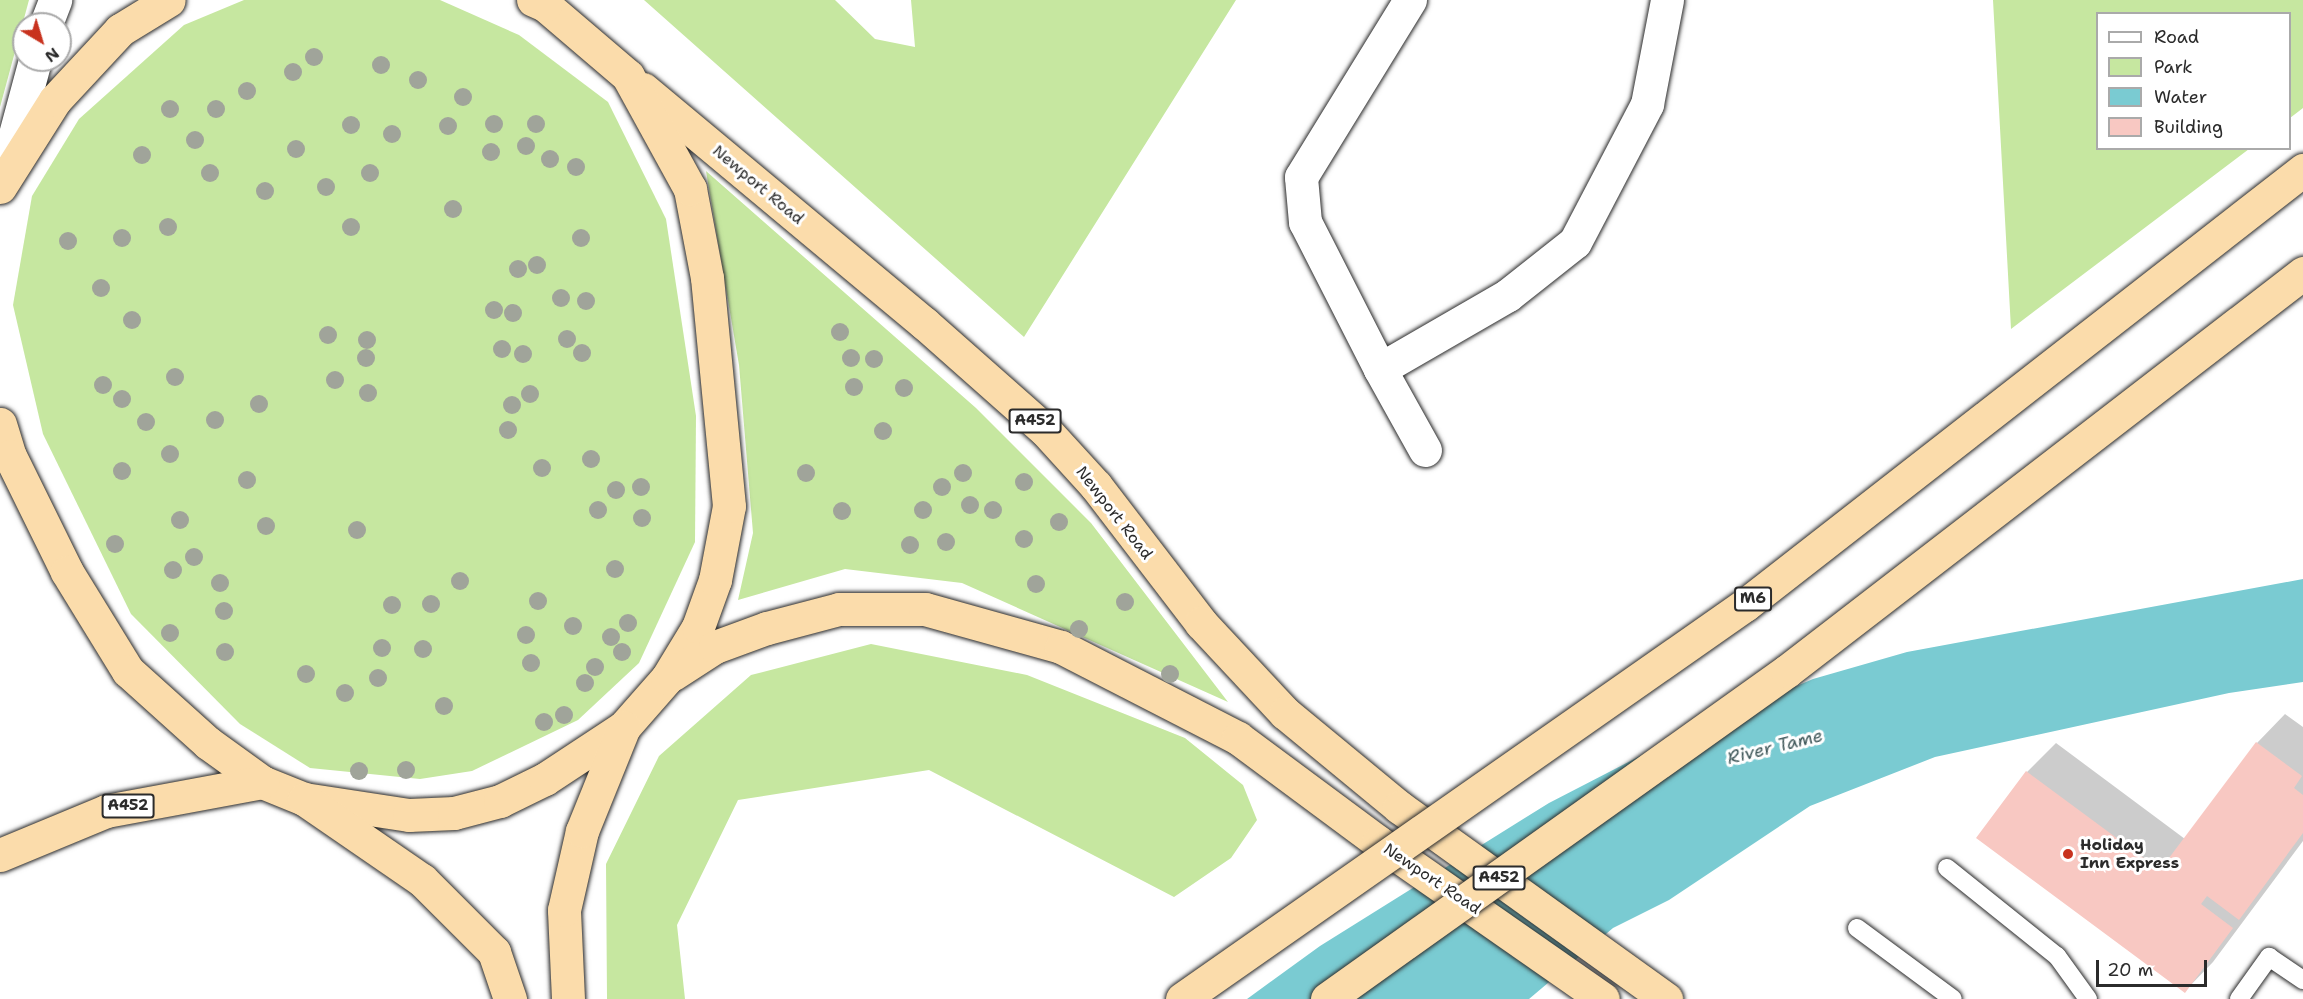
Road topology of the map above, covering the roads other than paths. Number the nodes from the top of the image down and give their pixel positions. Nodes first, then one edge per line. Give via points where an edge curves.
1 (169, 0) edge
2 (1410, 0) edge
3 (1667, 0) edge
4 (540, 2) edge
5 (32, 72) edge
6 (627, 76) junction
7 (2303, 170) edge
8 (1, 183) edge
9 (2303, 273) edge
10 (1380, 369) junction
11 (0, 424) edge
12 (1425, 450) dead end
13 (667, 678) junction
14 (624, 727) junction
15 (262, 782) junction
16 (303, 799) junction
17 (0, 855) edge
18 (1947, 868) dead end
19 (1857, 928) dead end
20 (2303, 980) edge
21 (510, 999) edge
22 (568, 999) edge
23 (1182, 999) edge
24 (1327, 999) edge
25 (1603, 999) edge
26 (1666, 999) edge
27 (1953, 999) edge
28 (2088, 999) edge
29 (2239, 999) edge

1 - 8 highway via 120,30 55,100
2 - 10 street via 1301,177 1305,222
3 - 10 street via 1647,104 1575,242 1508,295
4 - 6 highway, Newport Road
5 - 8 street
6 - 13 highway via 690,189 707,278 728,484 729,506 715,580 698,627
6 - 26 highway, Newport Road / A452, bridge via 924,323 1045,430 1096,486 1201,623 1285,713 1398,807
7 - 23 highway, M6, bridge via 1745,605
9 - 24 highway, bridge via 1787,671
10 - 12 street
11 - 15 highway via 10,456 67,572 129,671 208,743
13 - 14 highway
13 - 25 highway, Newport Road / A452, bridge via 715,647 839,609 925,609 1061,647 1228,733
14 - 16 highway via 545,779 500,801 454,813 409,814
14 - 22 highway via 582,831 564,910
15 - 16 highway
15 - 17 highway, A452 via 105,811
16 - 21 highway via 422,880 494,952
18 - 28 lane via 2057,956
19 - 27 lane
20 - 29 lane via 2269,957

